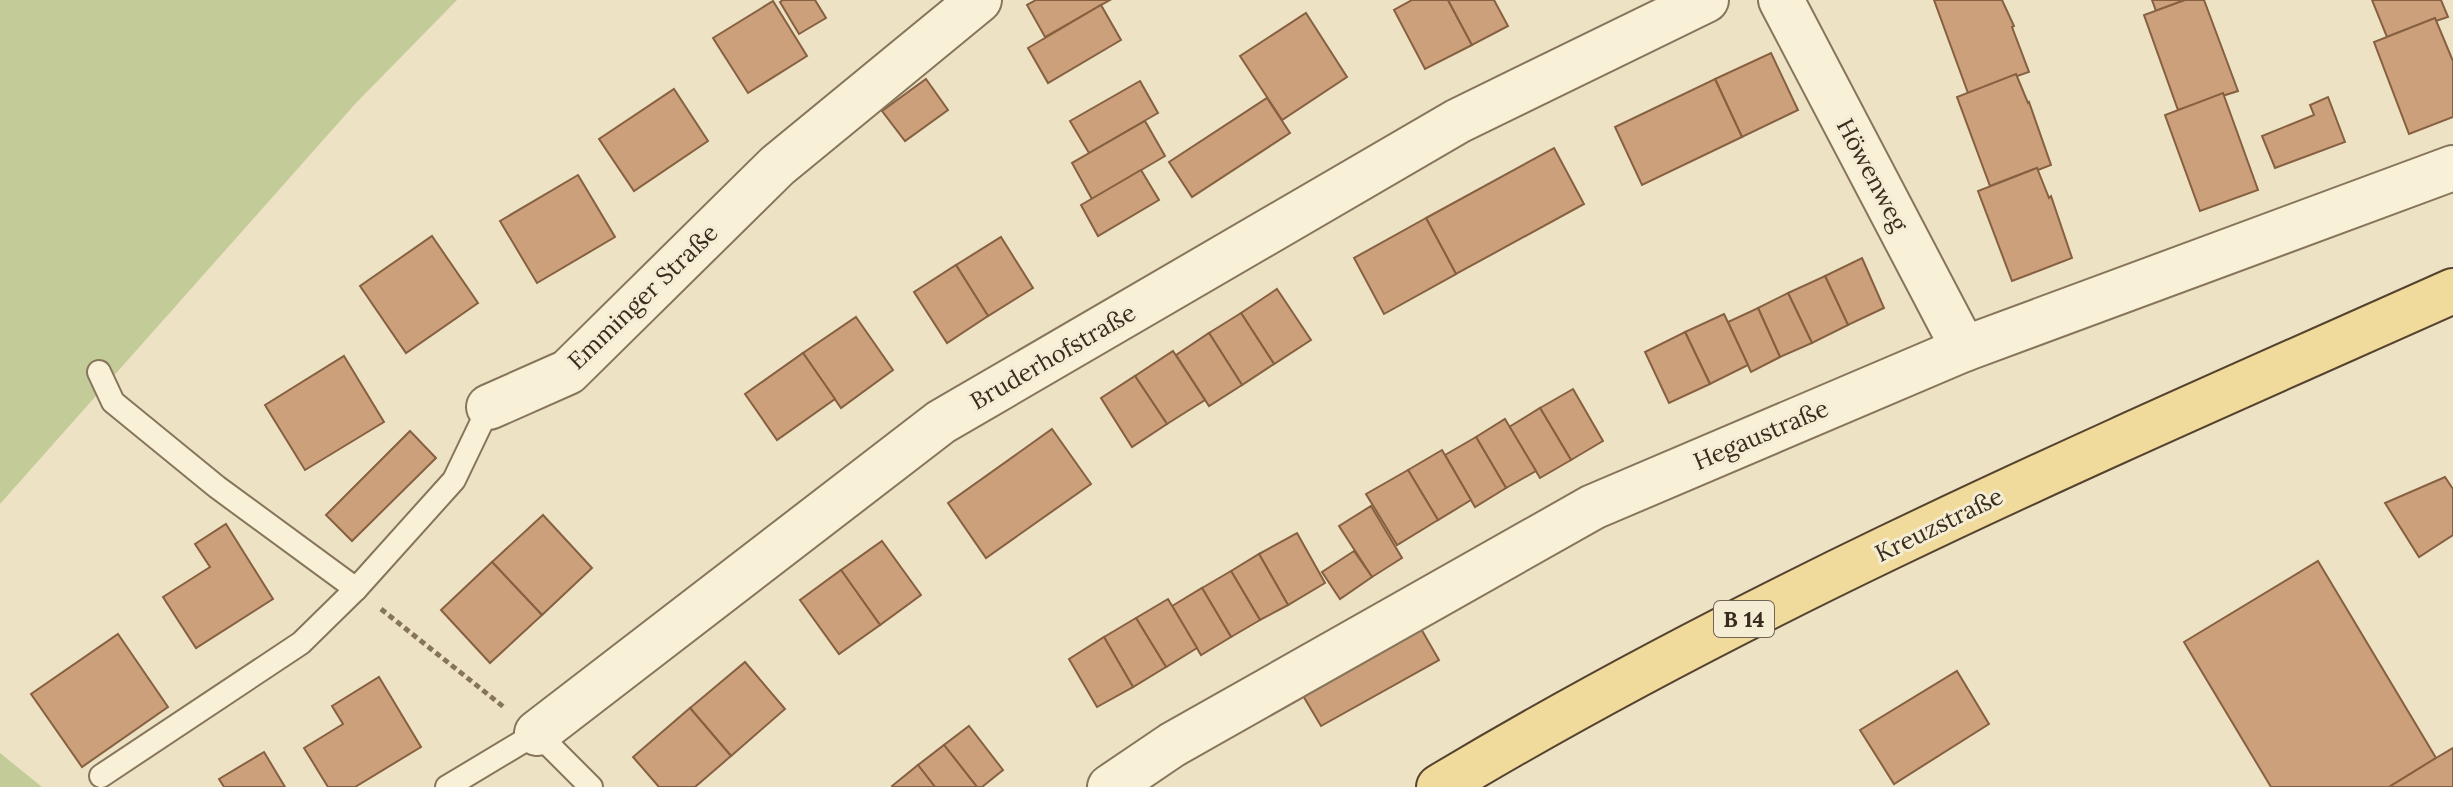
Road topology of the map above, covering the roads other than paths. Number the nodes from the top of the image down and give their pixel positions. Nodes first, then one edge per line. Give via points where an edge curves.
1 (979, 0) edge
2 (1706, 0) edge
3 (1781, 0) edge
4 (2453, 168) edge
5 (2453, 291) edge
6 (1964, 349) junction
7 (99, 372) dead end
8 (489, 407) joint
9 (356, 589) junction
10 (537, 733) junction
11 (101, 776) dead end
12 (1450, 783) edge
13 (447, 787) edge
14 (591, 787) edge
15 (1110, 787) edge

1 - 8 street, Emminger Straße via 777,166 568,372
2 - 10 street, Bruderhofstraße via 1458,121 941,422
3 - 6 street, Höwenweg
4 - 6 street, Hegaustraße
5 - 12 main road, Kreuzstraße / B 14 via 2057,468 1707,637
6 - 15 street, Hegaustraße via 1593,507 1172,745
7 - 9 lane via 113,402
8 - 9 lane, Emminger Straße via 454,480
9 - 11 lane, Emminger Straße via 301,643
10 - 13 lane, Bruderhofstraße
10 - 14 lane

